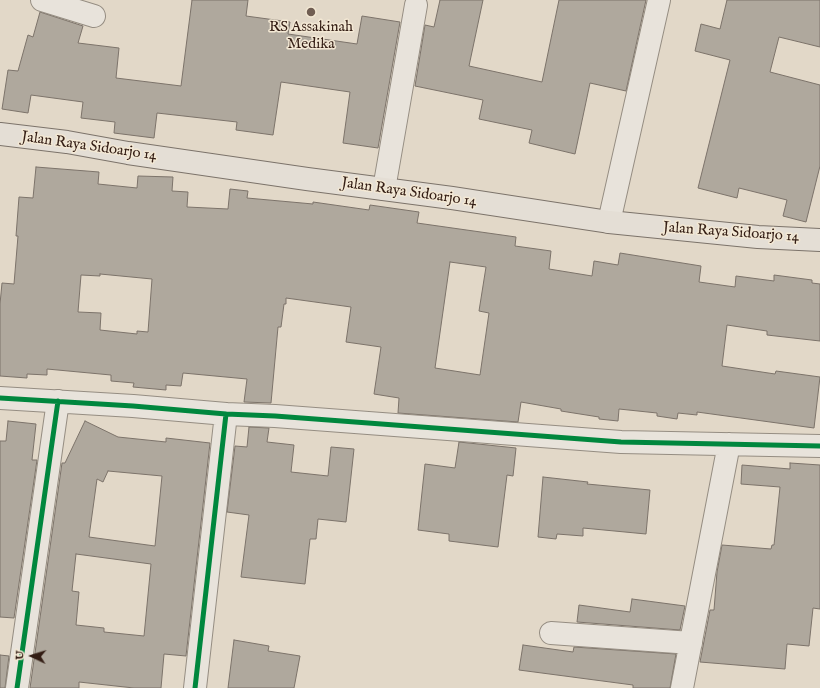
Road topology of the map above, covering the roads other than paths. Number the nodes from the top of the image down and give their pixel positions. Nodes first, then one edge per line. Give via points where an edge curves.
1 (42, 0) edge
2 (659, 0) edge
3 (416, 5) dead end
4 (94, 16) dead end
5 (0, 134) edge
6 (384, 189) junction
7 (609, 222) junction
8 (820, 240) edge
9 (0, 398) edge
10 (58, 401) junction
11 (226, 414) junction
12 (729, 444) junction
13 (820, 446) edge
14 (551, 633) dead end
15 (691, 643) junction
16 (17, 688) edge
17 (195, 688) edge
18 (682, 688) edge

1 - 4 street
2 - 7 street
3 - 6 street
5 - 6 main road, Jalan Raya Sidoarjo 14
6 - 7 main road, Jalan Raya Sidoarjo 14
7 - 8 main road, Jalan Raya Sidoarjo 14 via 758,237
9 - 10 street
10 - 11 street
10 - 16 street
11 - 12 street via 621,442
11 - 17 street
12 - 13 street
12 - 15 street
14 - 15 street
15 - 18 street

